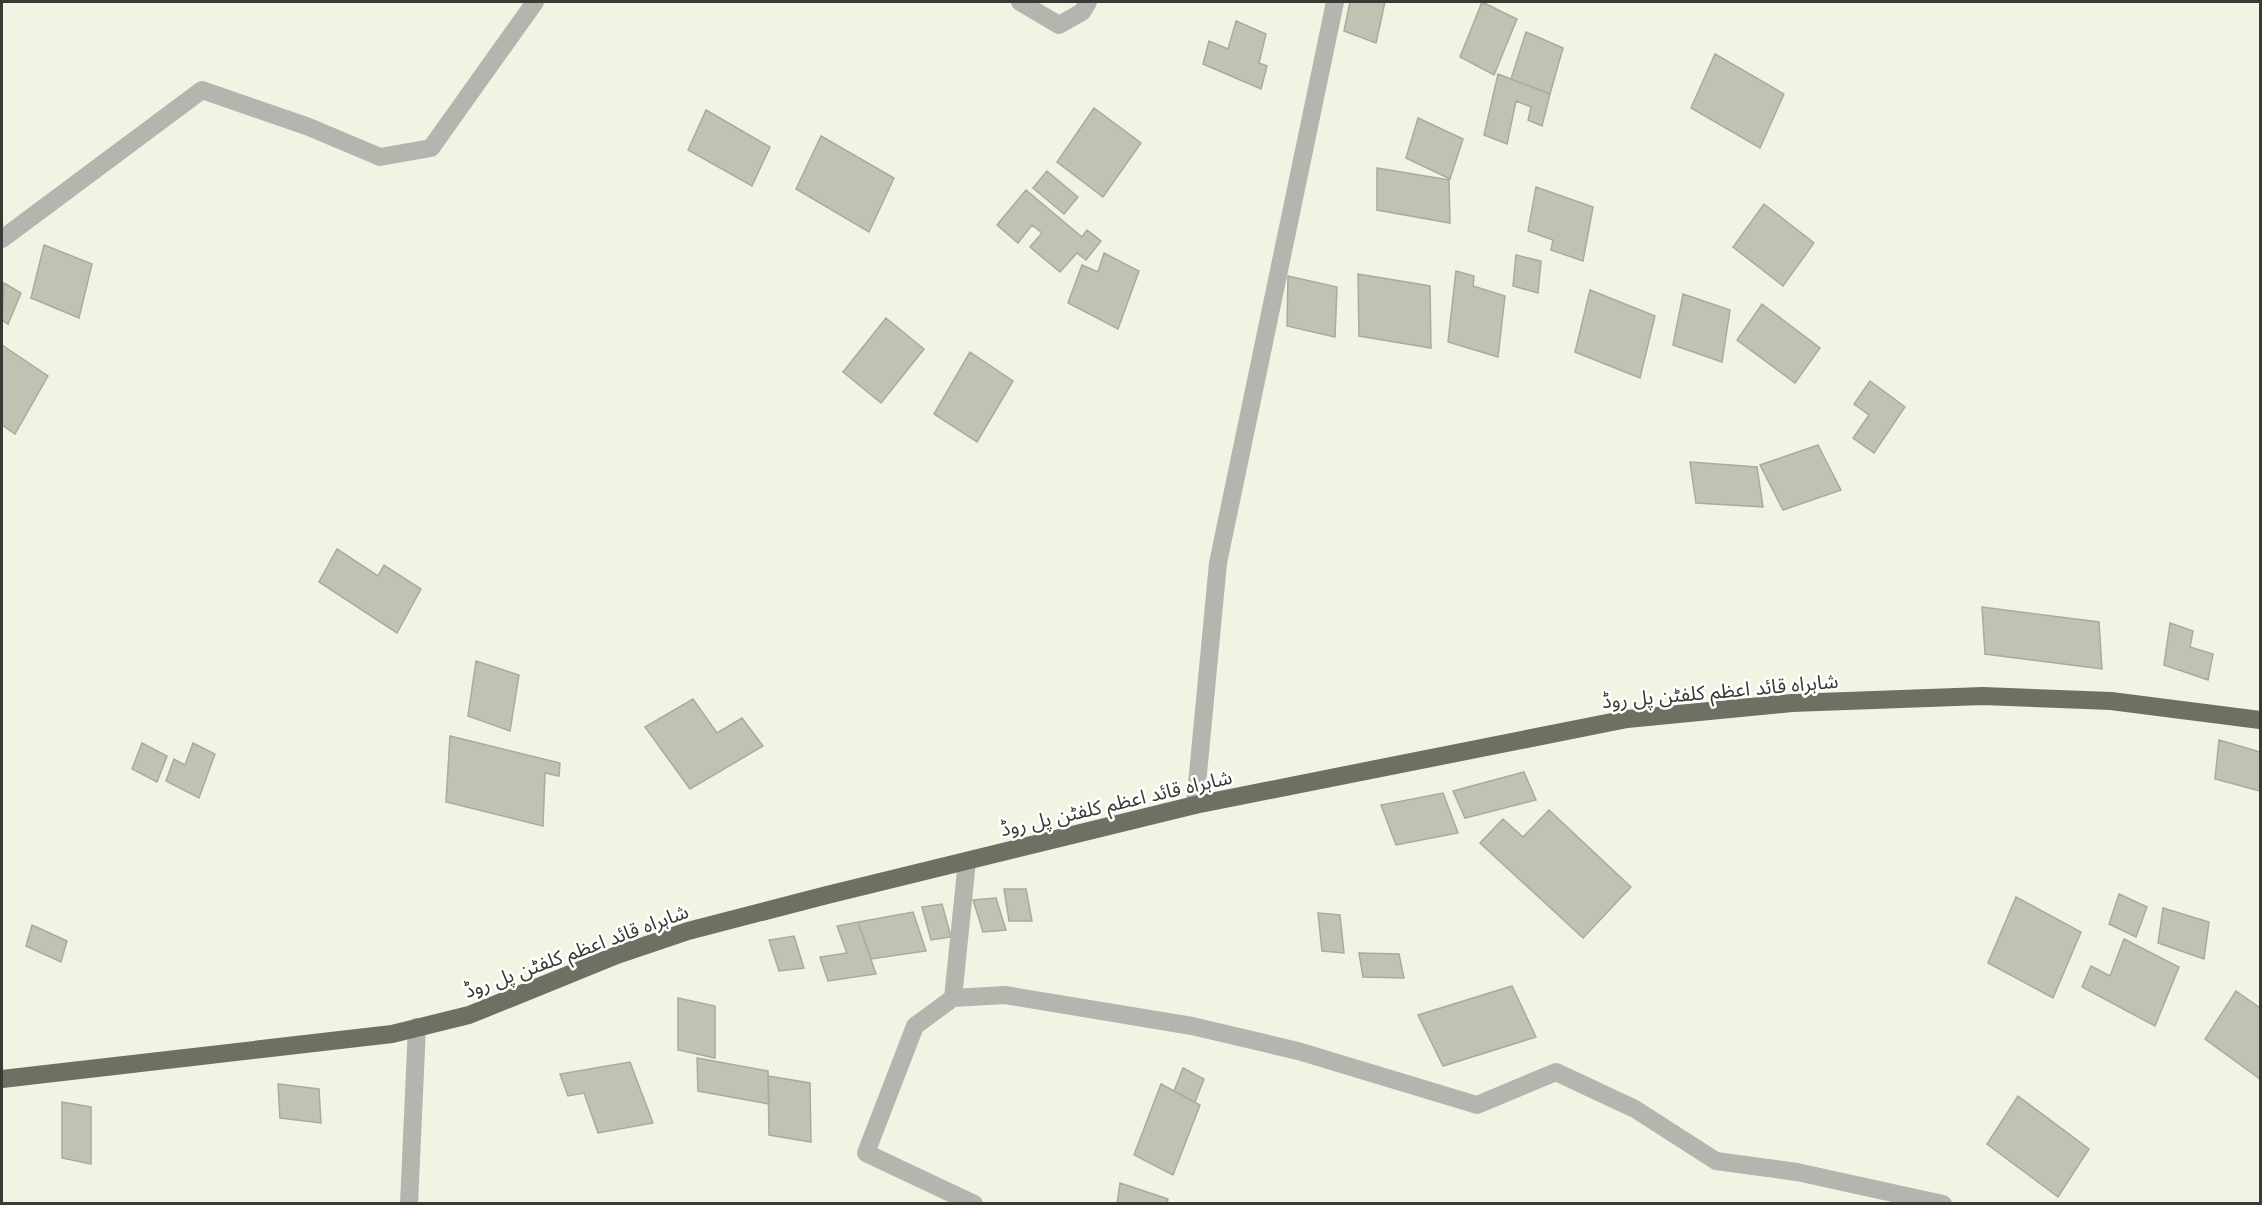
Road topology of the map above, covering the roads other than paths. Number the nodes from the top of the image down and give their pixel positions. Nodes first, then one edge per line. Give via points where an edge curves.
1 (535, 2) edge
2 (1020, 2) edge
3 (1088, 2) edge
4 (1335, 2) edge
5 (2, 239) edge
6 (2260, 720) edge
7 (1195, 805) junction
8 (967, 861) junction
9 (953, 998) junction
10 (417, 1027) junction
11 (2, 1079) edge
12 (409, 1203) edge
13 (974, 1203) edge
14 (1943, 1203) edge

1 - 5 street via 431,147 380,157 309,127 202,90
2 - 3 street via 1059,25 1082,12
4 - 7 street via 1218,563
6 - 7 highway, شاہراہ قائد اعظم کلفٹن پل روڈ via 2087,700 1983,696 1792,703 1628,718
7 - 8 highway, شاہراہ قائد اعظم کلفٹن پل روڈ
8 - 9 street
8 - 10 highway, شاہراہ قائد اعظم کلفٹن پل روڈ via 688,931 617,955 469,1015
9 - 13 street via 915,1026 866,1153
9 - 14 street via 1005,995 1192,1026 1298,1051 1478,1105 1556,1072 1635,1109 1716,1161 1797,1172
10 - 11 highway, شاہراہ قائد اعظم کلفٹن پل روڈ via 380,1035
10 - 12 street

